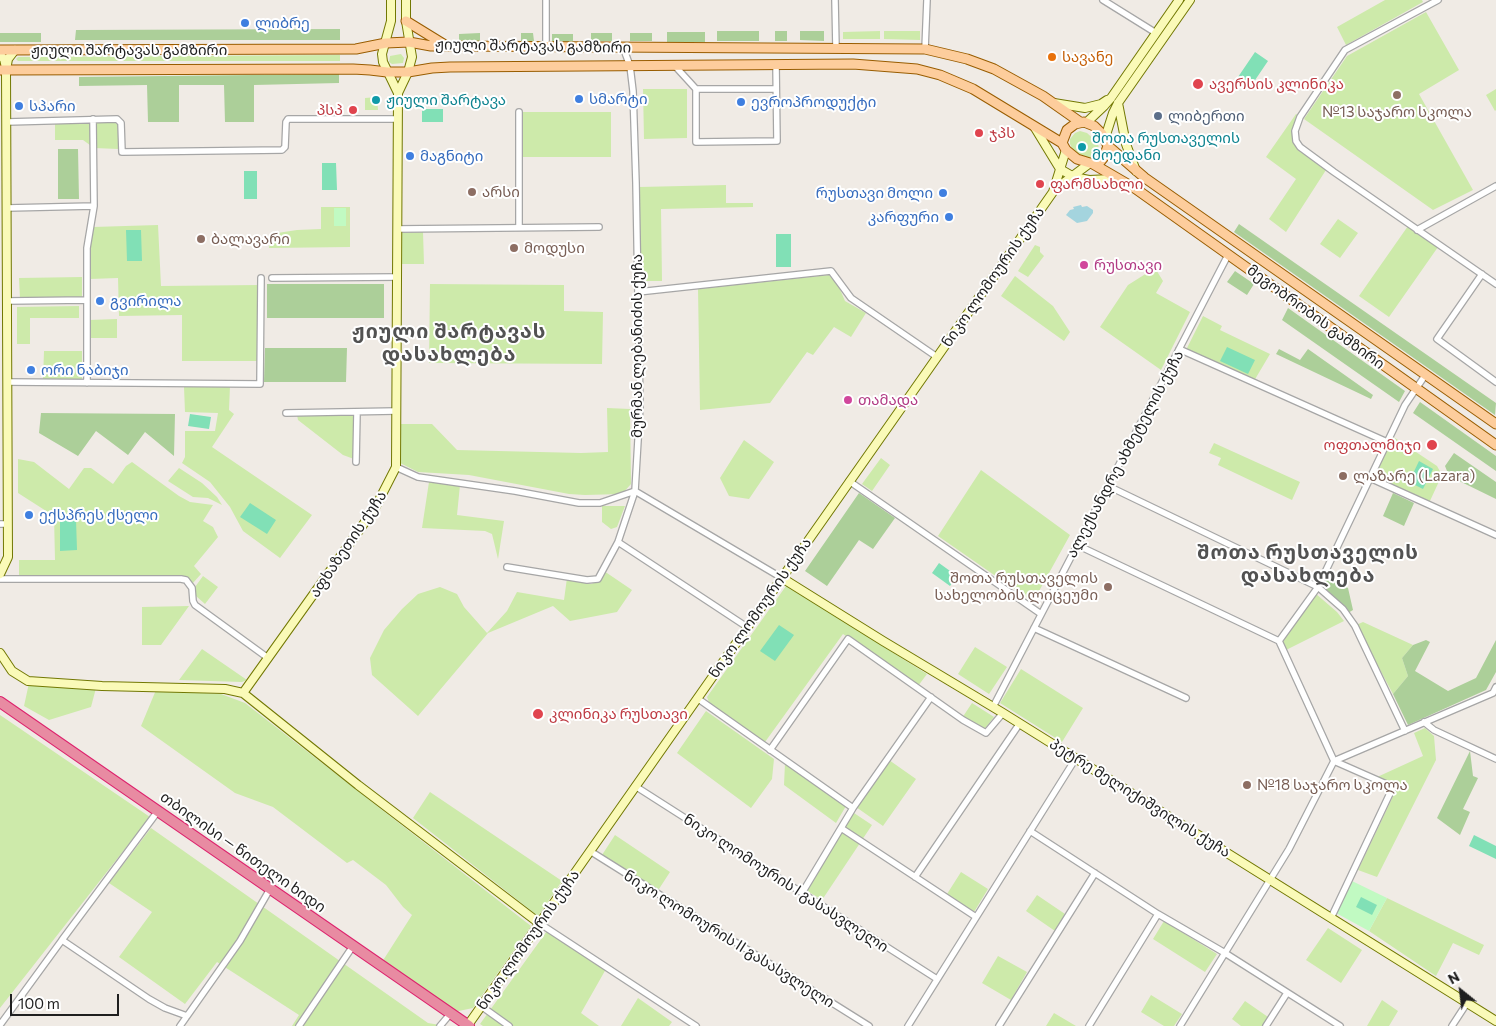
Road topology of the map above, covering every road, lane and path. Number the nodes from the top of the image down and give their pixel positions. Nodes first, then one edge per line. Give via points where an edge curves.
1 (392, 0) edge
2 (406, 0) edge
3 (546, 0) edge
4 (834, 0) edge
5 (927, 0) edge
6 (1103, 0) edge
7 (1179, 0) edge
8 (1190, 0) edge
9 (1438, 0) edge
10 (406, 21) junction
11 (1156, 33) junction
12 (409, 42) junction
13 (386, 43) junction
14 (447, 46) junction
15 (546, 47) junction
16 (623, 47) junction
17 (836, 48) junction
18 (925, 48) junction
19 (0, 50) edge
20 (16, 50) junction
21 (0, 55) edge
22 (776, 65) junction
23 (630, 66) junction
24 (675, 66) junction
25 (3, 70) edge
26 (387, 72) junction
27 (408, 72) junction
28 (696, 89) junction
29 (776, 89) junction
30 (398, 93) junction
31 (1110, 98) junction
32 (1118, 103) junction
33 (1054, 104) junction
34 (519, 112) dead end
35 (398, 119) junction
36 (93, 120) junction
37 (7, 122) junction
38 (1083, 123) junction
39 (1035, 128) junction
40 (1106, 142) junction
41 (1064, 147) junction
42 (1092, 164) junction
43 (1060, 169) junction
44 (1136, 171) junction
45 (1074, 177) junction
46 (1496, 186) edge
47 (1136, 189) junction
48 (1052, 192) junction
49 (94, 206) junction
50 (7, 208) junction
51 (600, 227) dead end
52 (397, 228) junction
53 (519, 228) junction
54 (1417, 230) junction
55 (1228, 255) junction
56 (1482, 274) junction
57 (397, 277) junction
58 (261, 278) dead end
59 (272, 278) dead end
60 (1496, 284) edge
61 (638, 292) junction
62 (87, 300) junction
63 (8, 301) junction
64 (1179, 349) junction
65 (937, 357) junction
66 (4, 369) edge
67 (1426, 374) junction
68 (8, 382) junction
69 (1496, 382) edge
70 (86, 383) junction
71 (1415, 388) junction
72 (396, 411) junction
73 (357, 412) junction
74 (286, 413) dead end
75 (1496, 424) edge
76 (1387, 442) junction
77 (1496, 445) edge
78 (356, 462) dead end
79 (396, 467) junction
80 (1370, 478) junction
81 (850, 481) junction
82 (1108, 486) junction
83 (635, 491) junction
84 (4, 524) edge
85 (1496, 536) edge
86 (618, 542) junction
87 (1077, 545) junction
88 (507, 567) dead end
89 (0, 574) edge
90 (782, 578) junction
91 (0, 579) edge
92 (1318, 587) junction
93 (1041, 614) junction
94 (747, 627) junction
95 (1034, 628) junction
96 (1279, 641) junction
97 (0, 653) edge
98 (268, 658) junction
99 (1496, 687) edge
100 (243, 693) junction
101 (931, 697) junction
102 (697, 698) junction
103 (1186, 698) dead end
104 (0, 702) edge
105 (993, 706) junction
106 (1004, 713) junction
107 (1424, 722) junction
108 (1020, 723) junction
109 (1405, 731) junction
110 (770, 750) junction
111 (1076, 758) junction
112 (1496, 759) edge
113 (1334, 761) junction
114 (635, 786) junction
115 (852, 808) junction
116 (158, 811) junction
117 (841, 828) junction
118 (1030, 831) junction
119 (590, 852) junction
120 (1094, 873) junction
121 (915, 877) junction
122 (1270, 880) junction
123 (270, 889) junction
124 (802, 892) junction
125 (1158, 914) junction
126 (976, 918) junction
127 (1331, 918) junction
128 (539, 923) junction
129 (62, 940) junction
130 (353, 946) junction
131 (1225, 954) junction
132 (938, 979) junction
133 (1287, 993) junction
134 (1466, 1003) junction
135 (481, 1006) junction
136 (451, 1014) junction
137 (187, 1016) junction
138 (1496, 1021) edge
139 (0, 1025) edge
140 (180, 1026) edge
141 (299, 1026) edge
142 (440, 1026) edge
143 (469, 1026) edge
144 (509, 1026) edge
145 (696, 1026) edge
146 (868, 1026) edge
147 (908, 1026) edge
148 (999, 1026) edge
149 (1089, 1026) edge
150 (1180, 1026) edge
151 (1266, 1026) edge
152 (1340, 1026) edge
153 (1452, 1026) edge

1 - 13 street
2 - 10 street
3 - 15 street
4 - 17 street
5 - 18 street
6 - 11 street
7 - 11 street
8 - 32 street
9 - 54 street via 1345,50 1300,117 1295,131 1300,147
10 - 12 street
10 - 14 main road
11 - 31 street
12 - 13 main road, ჟიული შარტავას გამზირი
12 - 14 main road, ჟიული შარტავას გამზირი
12 - 27 street via 412,57
13 - 20 main road, ჟიული შარტავას გამზირი via 356,49
13 - 26 street via 382,54
14 - 15 main road, ჟიული შარტავას გამზირი
15 - 16 main road, ჟიული შარტავას გამზირი
16 - 17 main road, ჟიული შარტავას გამზირი
16 - 23 street, მურმან ლებანიძის ქუჩა
17 - 18 main road, ჟიული შარტავას გამზირი
18 - 33 main road, ჟიული შარტავას გამზირი via 994,69
19 - 20 main road, ჟიული შარტავას გამზირი
20 - 25 street
21 - 25 street via 4,59
22 - 24 main road, ჟიული შარტავას გამზირი
22 - 29 street
22 - 39 main road, ჟიული შარტავას გამზირი via 853,64 917,69 974,89
23 - 24 main road, ჟიული შარტავას გამზირი
23 - 27 main road, ჟიული შარტავას გამზირი via 450,67
23 - 61 street, მურმან ლებანიძის ქუჩა
24 - 28 street
25 - 26 main road, ჟიული შარტავას გამზირი via 353,69
25 - 37 street
26 - 27 main road, ჟიული შარტავას გამზირი
26 - 30 street, აფხაზეთის ქუჩა
27 - 30 street, აფხაზეთის ქუჩა
28 - 29 street
28 - 29 street via 696,142 778,141
30 - 35 street, აფხაზეთის ქუჩა
31 - 33 street via 1085,108
31 - 38 street
32 - 40 street
32 - 44 street via 1126,144
33 - 38 main road
34 - 53 street
35 - 36 street via 288,119 282,150 122,152 120,120
35 - 52 street, აფხაზეთის ქუჩა
36 - 37 street
36 - 49 street
37 - 50 street
38 - 40 main road via 1099,130
38 - 41 main road via 1067,130
39 - 41 main road
39 - 43 street
40 - 42 main road via 1104,157
40 - 44 main road
41 - 42 main road via 1077,159
41 - 43 street
42 - 45 street
42 - 47 main road
43 - 45 street
43 - 48 street, ნიკო ლომოურის ქუჩა
44 - 67 main road, მეგობრობის გამზირი
45 - 47 street via 1111,179
45 - 48 street, ნიკო ლომოურის ქუჩა
46 - 54 street
47 - 55 main road, მეგობრობის გამზირი
48 - 65 street, ნიკო ლომოურის ქუჩა
49 - 50 street
49 - 62 street via 87,248
50 - 63 street
51 - 53 street
52 - 53 street
52 - 57 street, აფხაზეთის ქუჩა
54 - 56 street
55 - 64 street, ალექსანდრე ახმეტელის ქუჩა
55 - 71 main road, მეგობრობის გამზირი
56 - 60 street
56 - 69 street via 1437,339
57 - 59 street
57 - 72 street, აფხაზეთის ქუჩა
58 - 70 street via 260,384
61 - 65 street via 831,271 851,298
61 - 83 street, მურმან ლებანიძის ქუჩა via 640,406
62 - 63 street
62 - 70 street
63 - 66 street
64 - 76 street
64 - 82 street, ალექსანდრე ახმეტელის ქუჩა
65 - 81 street, ნიკო ლომოურის ქუჩა
66 - 68 street
67 - 71 street
67 - 75 main road, მეგობრობის გამზირი
68 - 70 street
68 - 84 street
71 - 76 street
71 - 77 main road, მეგობრობის გამზირი
72 - 73 street
72 - 79 street, აფხაზეთის ქუჩა
73 - 74 street
73 - 78 street
76 - 80 street
79 - 83 street via 418,478 579,503 600,503
79 - 98 street, აფხაზეთის ქუჩა via 375,508
80 - 85 street
80 - 92 street
81 - 90 street, ნიკო ლომოურის ქუჩა
81 - 93 street
82 - 87 street, ალექსანდრე ახმეტელის ქუჩა
82 - 92 street
83 - 86 street, მურმან ლებანიძის ქუჩა
83 - 90 street
84 - 89 street via 8,557
86 - 88 street, მურმან ლებანიძის ქუჩა via 600,576 594,580
86 - 94 street
87 - 93 street, ალექსანდრე ახმეტელის ქუჩა
87 - 96 street
90 - 94 street, ნიკო ლომოურის ქუჩა
90 - 105 street, პეტრე მელიქიშვილის ქუჩა
91 - 98 street via 186,580 192,588 195,605
92 - 96 street
92 - 109 street via 1343,609 1355,626
93 - 95 street, ალექსანდრე ახმეტელის ქუჩა
94 - 102 street, ნიკო ლომოურის ქუჩა
95 - 103 street
95 - 105 street, ალექსანდრე ახმეტელის ქუჩა
96 - 113 street
97 - 100 street via 12,671 28,681 226,689
98 - 100 street, აფხაზეთის ქუჩა
99 - 107 street via 1493,693
100 - 128 street
101 - 106 street via 986,733
101 - 110 street via 848,639
101 - 115 street
102 - 110 street
102 - 114 street, ნიკო ლომოურის ქუჩა
104 - 116 highway, თბილისი — წითელი ხიდი
105 - 106 street, პეტრე მელიქიშვილის ქუჩა
106 - 108 street, პეტრე მელიქიშვილის ქუჩა
107 - 109 street
107 - 112 street via 1434,730
108 - 111 street, პეტრე მელიქიშვილის ქუჩა
108 - 121 street
109 - 113 street
110 - 115 street
111 - 118 street
111 - 122 street, პეტრე მელიქიშვილის ქუჩა
113 - 122 street
113 - 127 street via 1393,788
114 - 119 street, ნიკო ლომოურის ქუჩა
114 - 124 street, ნიკო ლომოურის I გასასვლელი
115 - 117 street
116 - 123 highway, თბილისი — წითელი ხიდი
116 - 129 street
117 - 121 street
117 - 124 street
118 - 120 street
118 - 126 street
119 - 128 street, ნიკო ლომოურის ქუჩა
119 - 146 street, ნიკო ლომოურის II გასასვლელი
120 - 125 street
120 - 148 street
121 - 126 street
122 - 127 street, პეტრე მელიქიშვილის ქუჩა
122 - 131 street
123 - 130 highway, თბილისი — წითელი ხიდი
123 - 137 street via 240,941
124 - 132 street, ნიკო ლომოურის I გასასვლელი
125 - 131 street
125 - 149 street
126 - 132 street
127 - 134 street, პეტრე მელიქიშვილის ქუჩა
128 - 135 street, ნიკო ლომოურის ქუჩა
128 - 145 street
129 - 137 street via 148,999
129 - 139 street
130 - 136 highway, თბილისი — წითელი ხიდი
130 - 141 street
131 - 133 street
131 - 150 street
132 - 147 street
133 - 151 street
133 - 152 street
134 - 138 street, პეტრე მელიქიშვილის ქუჩა
134 - 153 street
135 - 143 street, ნიკო ლომოურის ქუჩა
135 - 144 street
136 - 142 street
136 - 143 highway, თბილისი — წითელი ხიდი
137 - 140 street

